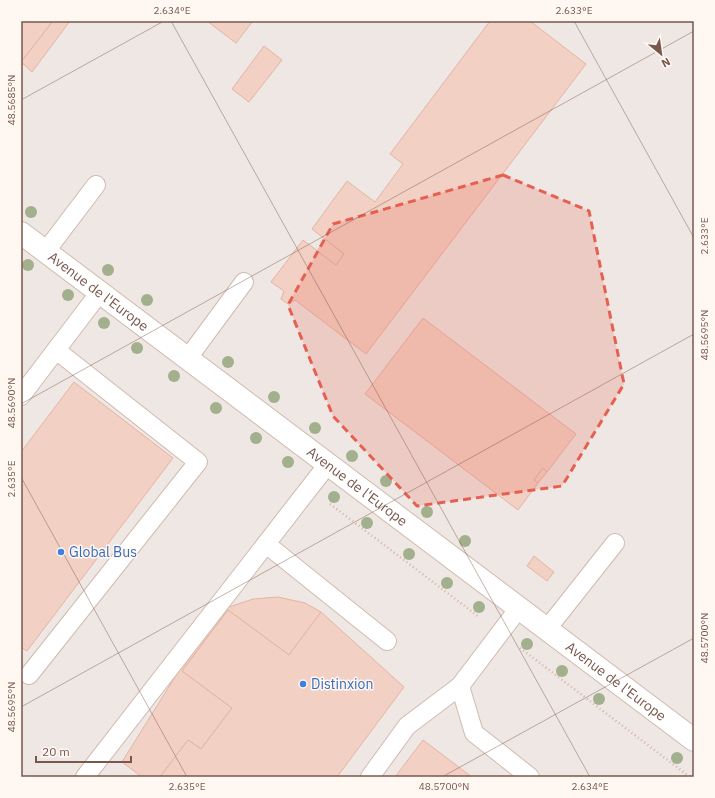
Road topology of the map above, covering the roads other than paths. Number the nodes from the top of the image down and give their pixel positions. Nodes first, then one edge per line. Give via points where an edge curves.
1 (96, 185) dead end
2 (21, 233) edge
3 (46, 251) junction
4 (244, 282) dead end
5 (100, 292) junction
6 (56, 350) junction
7 (188, 358) junction
8 (21, 396) edge
9 (328, 464) junction
10 (615, 543) dead end
11 (266, 544) junction
12 (519, 608) junction
13 (547, 629) junction
14 (387, 642) dead end
15 (29, 675) dead end
16 (460, 686) junction
17 (694, 740) edge
18 (90, 775) edge
19 (370, 777) edge
20 (530, 777) edge

1 - 3 lane
2 - 3 street, Avenue de l'Europe
3 - 5 street, Avenue de l'Europe
4 - 7 lane
5 - 6 lane
5 - 7 street, Avenue de l'Europe
6 - 8 lane
6 - 15 lane via 198,462
7 - 9 street, Avenue de l'Europe
9 - 11 lane
9 - 12 street, Avenue de l'Europe
10 - 13 lane
11 - 14 lane
11 - 18 lane
12 - 13 street, Avenue de l'Europe
12 - 16 lane
13 - 17 street, Avenue de l'Europe
16 - 19 lane via 407,726
16 - 20 lane via 474,733

